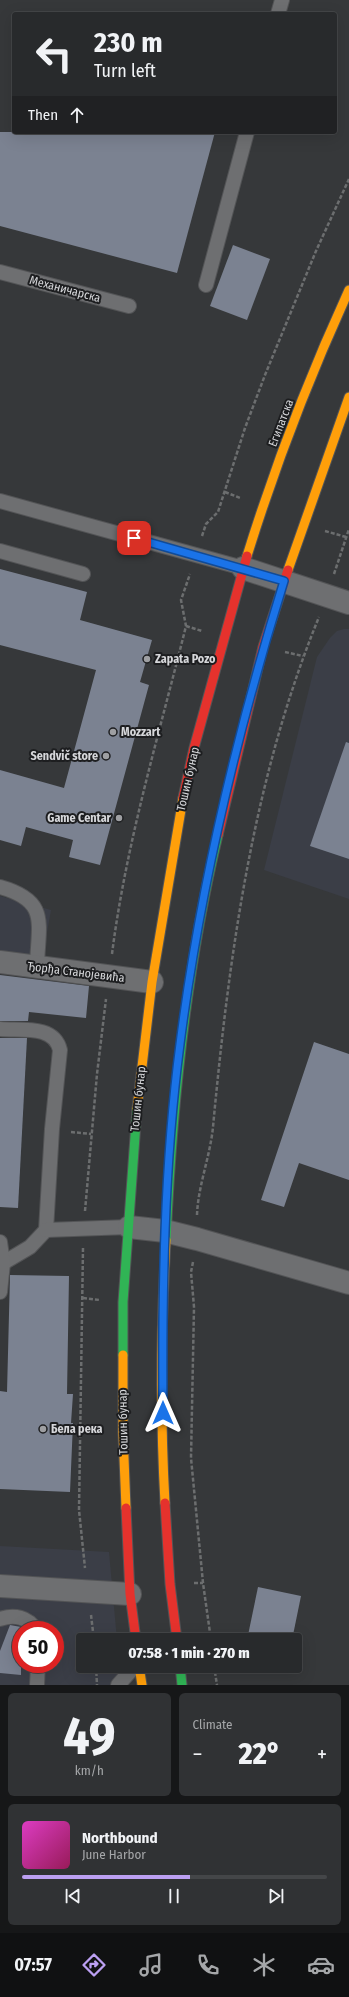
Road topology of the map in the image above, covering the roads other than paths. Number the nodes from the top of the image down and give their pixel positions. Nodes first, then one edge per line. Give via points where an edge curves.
1 (282, 0) edge
2 (279, 12) edge
3 (246, 134) edge
4 (0, 272) edge
5 (206, 284) dead end
6 (349, 290) edge
7 (129, 306) dead end
8 (349, 397) edge
9 (0, 501) edge
10 (0, 551) edge
11 (243, 568) junction
12 (83, 574) dead end
13 (284, 581) junction
14 (349, 603) edge
15 (0, 887) edge
16 (0, 962) edge
17 (37, 966) junction
18 (152, 982) junction
19 (0, 1029) edge
20 (128, 1227) junction
21 (46, 1230) junction
22 (165, 1231) junction
23 (0, 1242) edge
24 (3, 1263) junction
25 (349, 1283) edge
26 (0, 1292) edge
27 (0, 1586) edge
28 (130, 1594) junction
29 (0, 1619) edge
30 (28, 1621) edge
31 (135, 1633) edge
32 (176, 1633) edge
33 (37, 1673) edge
34 (129, 1673) edge
35 (140, 1673) edge
36 (181, 1673) edge
37 (36, 1685) edge
38 (118, 1685) edge
39 (142, 1685) edge
40 (182, 1685) edge

1 - 2 lane
3 - 5 lane
4 - 7 lane, Механичарска
6 - 11 main road, Египатска via 328,336 262,507
8 - 13 main road
9 - 11 lane
10 - 12 lane
11 - 13 street
11 - 18 main road, Тошин бунар via 194,748 182,802
13 - 14 street
13 - 22 main road via 263,647 204,896 180,1045
15 - 17 lane via 16,891 26,897 37,911
16 - 17 street, Ђорђа Станојевића
17 - 18 street, Ђорђа Станојевића
18 - 20 main road, Тошин бунар via 139,1085
19 - 21 lane via 46,1032 51,1034 60,1050
20 - 21 lane
20 - 22 street
20 - 28 main road, Тошин бунар via 123,1302 122,1433
21 - 24 lane via 30,1247
22 - 25 street
22 - 32 main road via 162,1454 170,1584
23 - 24 lane
24 - 26 lane
27 - 28 street
28 - 31 main road, Тошин бунар
29 - 30 lane via 18,1616
33 - 37 lane
34 - 38 lane
35 - 39 main road
36 - 40 main road

